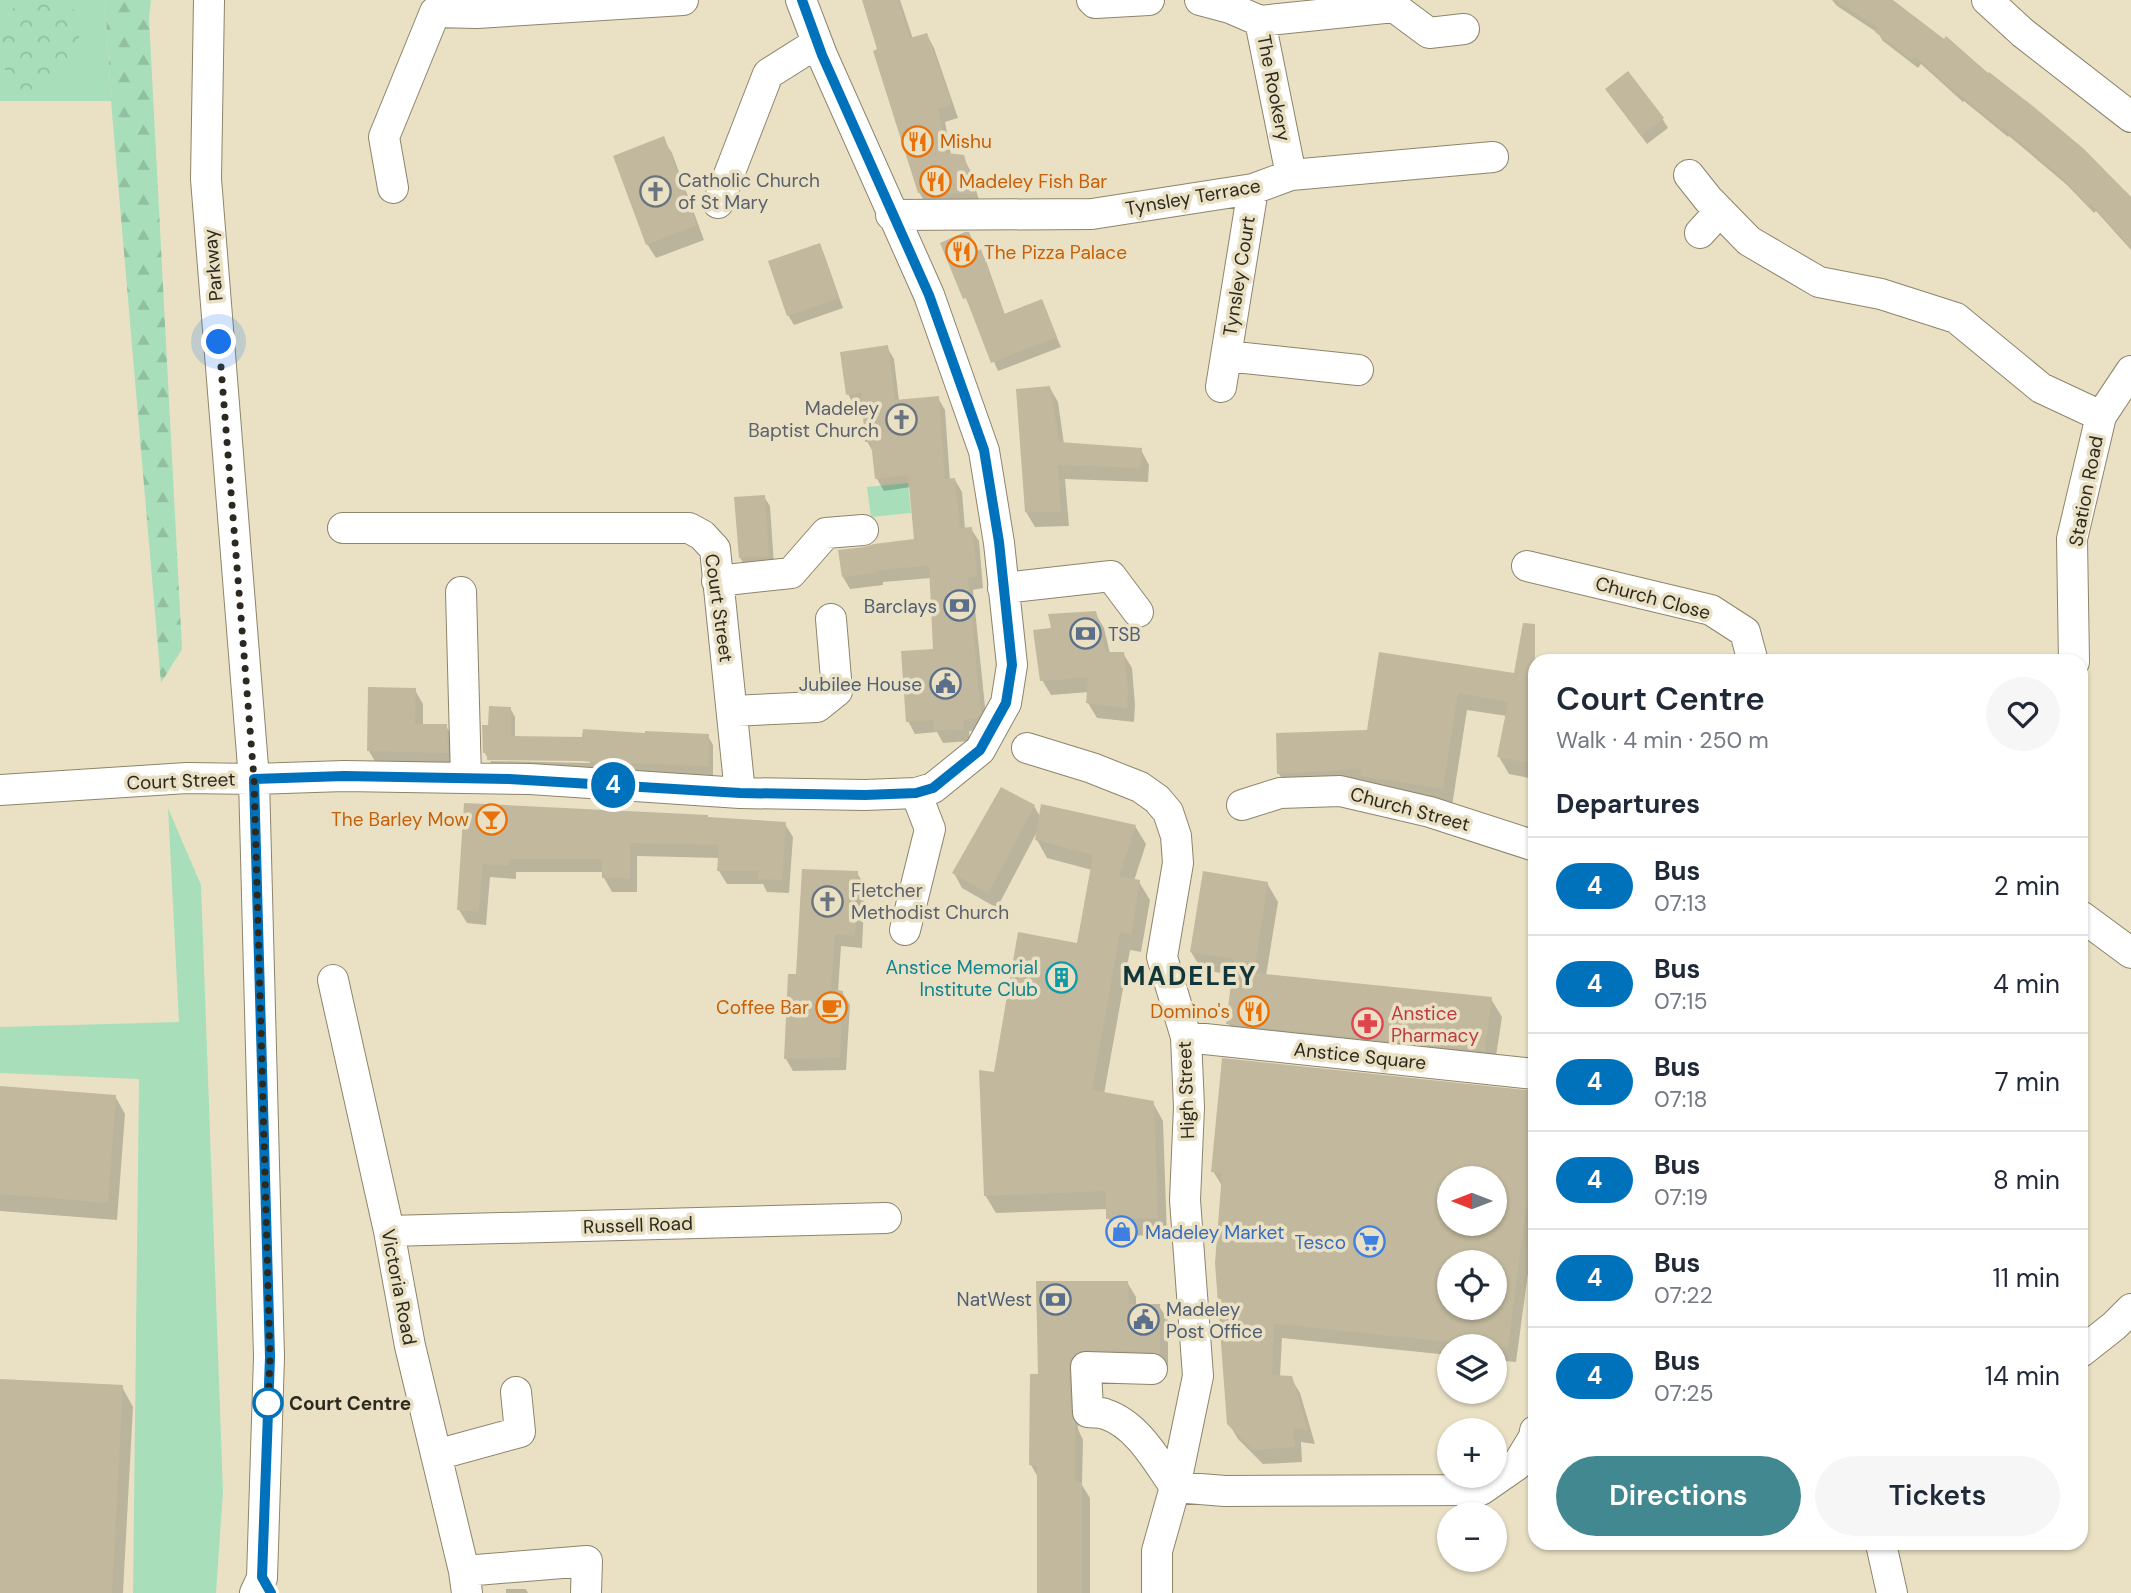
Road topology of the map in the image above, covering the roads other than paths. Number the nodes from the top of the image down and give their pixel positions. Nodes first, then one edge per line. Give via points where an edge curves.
1 (209, 0) edge
2 (683, 0) edge
3 (802, 0) edge
4 (1092, 0) edge
5 (1149, 0) edge
6 (1200, 0) edge
7 (1987, 0) edge
8 (633, 1) edge
9 (432, 6) edge
10 (1260, 21) junction
11 (1464, 29) dead end
12 (817, 43) junction
13 (2131, 117) edge
14 (1493, 157) dead end
15 (1292, 175) junction
16 (1689, 175) dead end
17 (393, 188) dead end
18 (1253, 190) junction
19 (718, 203) dead end
20 (1720, 211) junction
21 (891, 215) junction
22 (1700, 233) dead end
23 (1226, 356) junction
24 (1358, 370) dead end
25 (2131, 371) edge
26 (1221, 387) dead end
27 (2101, 416) junction
28 (343, 528) dead end
29 (863, 530) dead end
30 (1527, 566) dead end
31 (717, 581) junction
32 (1003, 588) junction
33 (461, 592) dead end
34 (1138, 612) dead end
35 (831, 619) dead end
36 (1751, 654) edge
37 (2074, 654) edge
38 (1004, 707) junction
39 (732, 711) junction
40 (1027, 748) junction
41 (980, 750) junction
42 (466, 778) junction
43 (254, 779) junction
44 (0, 790) edge
45 (740, 793) junction
46 (916, 793) junction
47 (1242, 805) dead end
48 (1528, 844) edge
49 (2088, 921) edge
50 (905, 930) dead end
51 (2131, 953) edge
52 (333, 980) dead end
53 (1186, 1037) junction
54 (1528, 1073) edge
55 (886, 1218) dead end
56 (389, 1231) junction
57 (2131, 1309) edge
58 (2088, 1346) edge
59 (1152, 1369) dead end
60 (516, 1392) dead end
61 (1528, 1447) edge
62 (436, 1455) junction
63 (1175, 1487) junction
64 (1882, 1550) edge
65 (466, 1582) edge
66 (263, 1588) edge
67 (586, 1593) edge
68 (1157, 1593) edge
69 (1892, 1593) edge

1 - 43 street, Parkway via 206,178
2 - 8 street
3 - 12 street
4 - 5 street
6 - 10 street, The Rookery
7 - 13 street
8 - 9 street via 477,13
9 - 17 street via 384,137
10 - 11 street via 1394,8 1429,33
10 - 15 street, The Rookery
12 - 19 street via 768,74
12 - 21 street
14 - 15 street, Tynsley Terrace
15 - 18 street, Tynsley Terrace
16 - 20 street
18 - 21 street, Tynsley Terrace via 1092,214
18 - 23 street, Tynsley Court
20 - 22 street
20 - 27 street via 1749,241 1819,282 1956,318 2041,388
21 - 32 street via 929,295 984,450
23 - 24 street, Tynsley Court
23 - 26 street
25 - 27 street, Station Road
27 - 37 street, Station Road via 2073,539
28 - 31 street, Court Street via 689,528 715,549
29 - 31 street via 826,533 791,573
30 - 36 street, Church Close via 1711,610 1745,632
31 - 39 street, Court Street
32 - 34 street via 1111,576
32 - 38 street via 1012,665
33 - 42 street
35 - 39 street via 837,691 817,707
38 - 40 street via 1020,723
38 - 41 street
39 - 45 street, Court Street
40 - 41 street, High Street via 1009,758
40 - 53 street, High Street via 1140,787 1168,812 1178,863 1162,957
41 - 46 street, Court Street via 933,788
42 - 43 street, Court Street
42 - 45 street, Court Street
43 - 44 street, Court Street via 187,778
43 - 66 street, Parkway via 270,1357
45 - 46 street, Court Street
46 - 50 street via 930,829
47 - 48 street, Church Street via 1280,793 1340,791 1430,812
49 - 51 street
52 - 56 street, Victoria Road
53 - 54 street, Anstice Square
53 - 63 street, High Street via 1185,1200 1198,1376
55 - 56 street, Russell Road
56 - 62 street, Victoria Road
57 - 58 street
59 - 63 street via 1086,1367 1088,1412 1104,1413 1122,1422 1145,1444
60 - 62 street via 520,1432
61 - 63 street via 1517,1465 1481,1490
62 - 65 street, Victoria Road
63 - 68 street, High Street via 1157,1551
64 - 69 street
65 - 67 street via 586,1561

